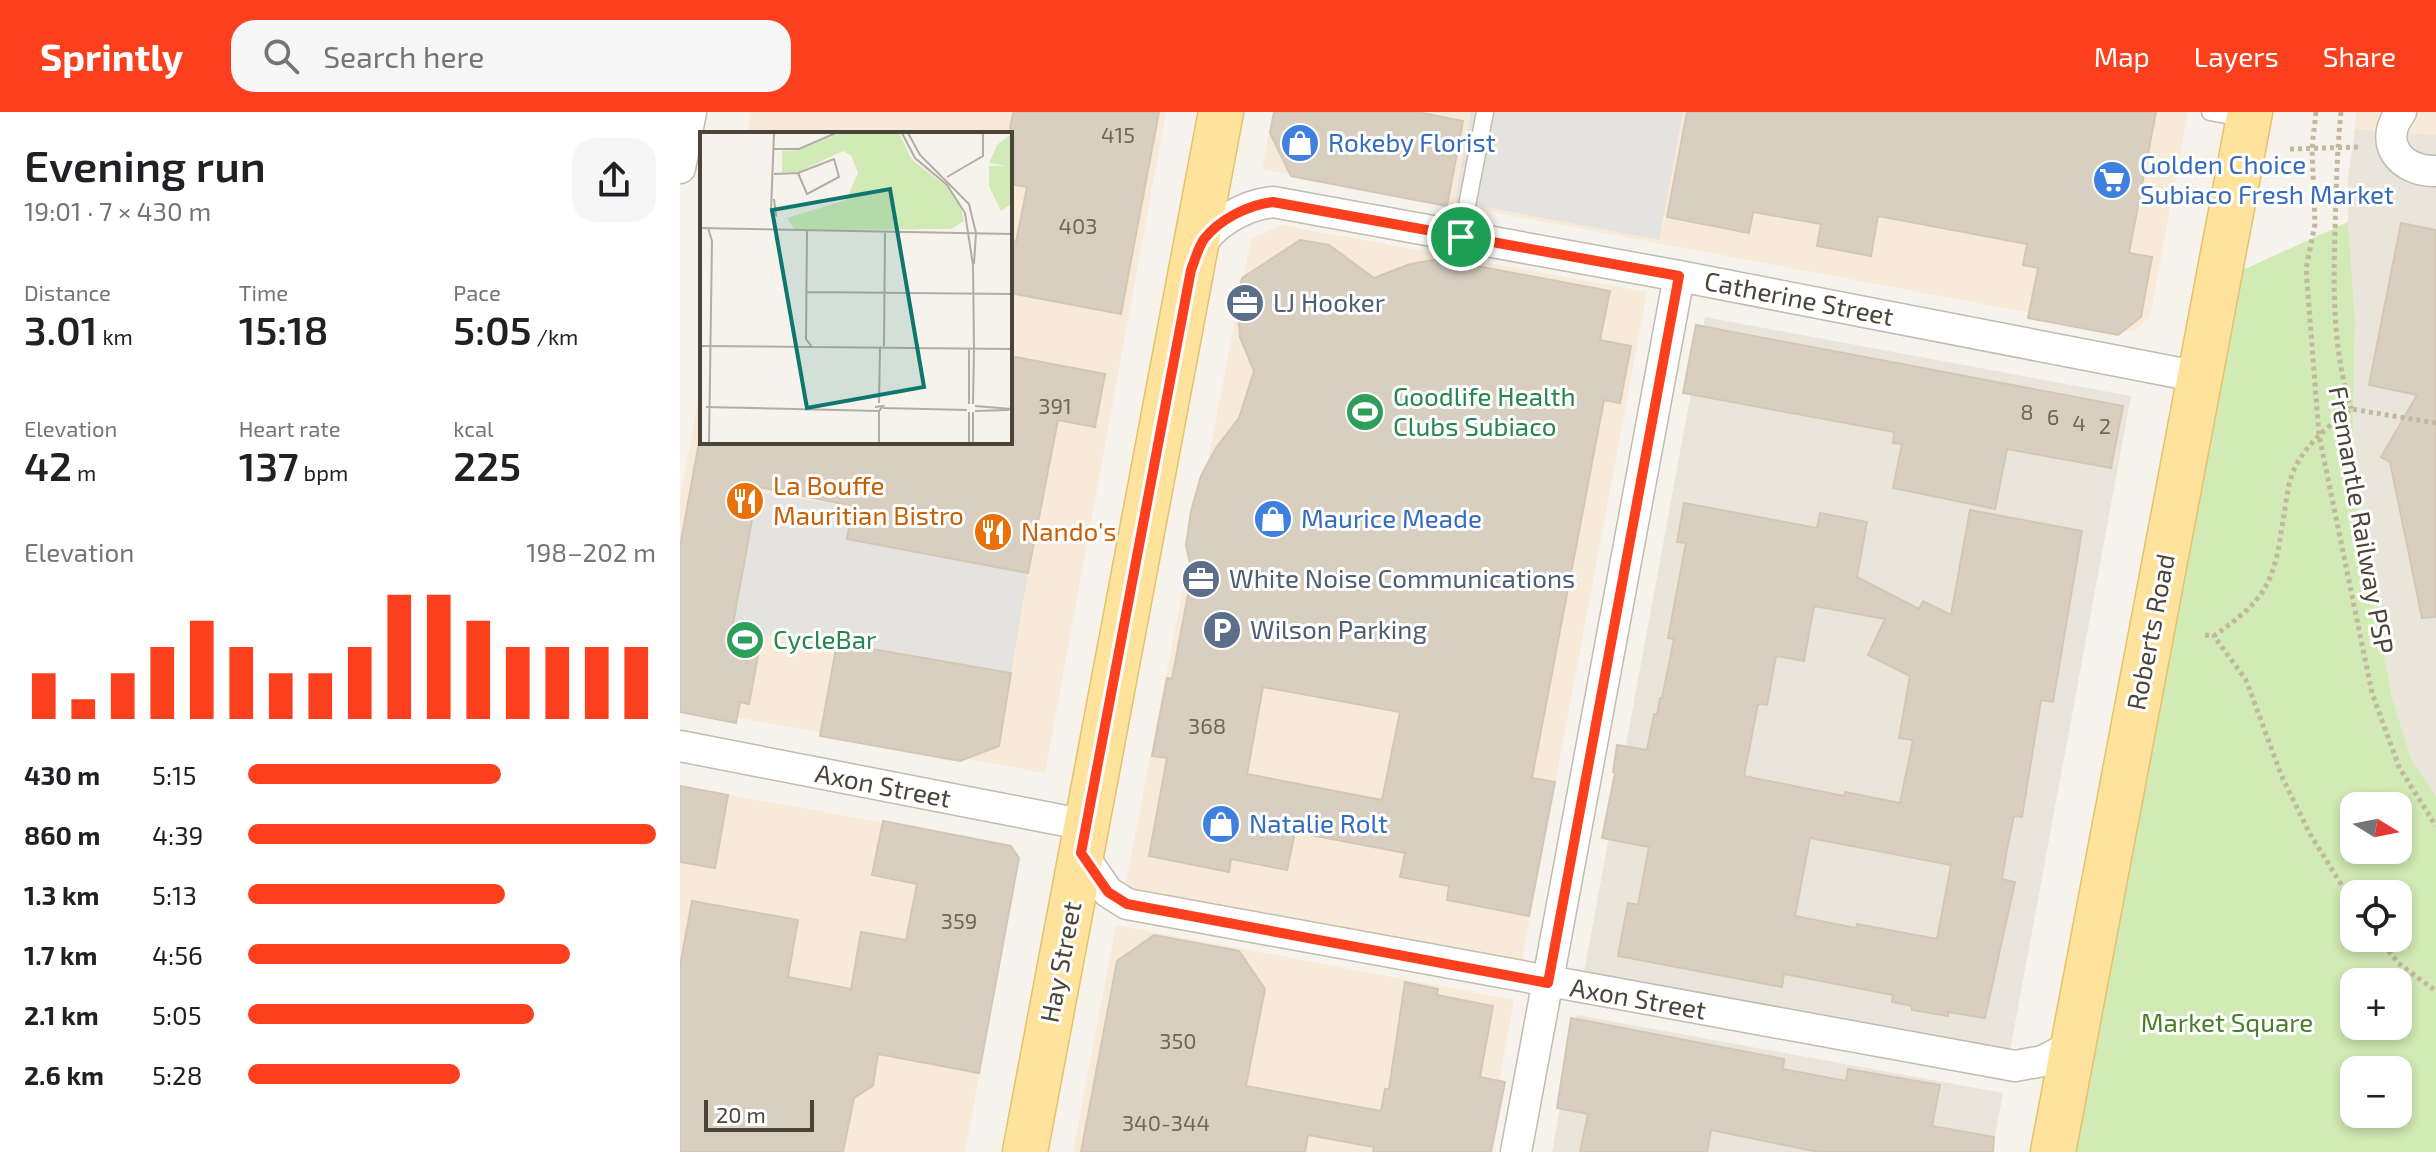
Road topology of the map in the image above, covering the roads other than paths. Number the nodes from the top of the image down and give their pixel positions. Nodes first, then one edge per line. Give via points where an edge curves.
1 (691, 112) edge
2 (1221, 112) edge
3 (1485, 112) edge
4 (2401, 112) edge
5 (2236, 114) edge
6 (680, 168) edge
7 (2436, 171) edge
8 (1461, 237) junction
9 (1191, 270) junction
10 (1679, 276) junction
11 (2200, 377) junction
12 (680, 746) edge
13 (1084, 839) junction
14 (1548, 983) junction
15 (2073, 1045) junction
16 (1025, 1152) edge
17 (1516, 1152) edge
18 (2053, 1152) edge

1 - 6 street
2 - 9 main road, Hay Street
3 - 8 lane
4 - 7 street via 2391,137 2398,156 2414,169
5 - 11 main road, Roberts Road
8 - 9 street, Catherine Street via 1261,203 1209,234
8 - 10 street, Catherine Street
9 - 13 main road, Hay Street
10 - 11 street, Catherine Street
10 - 14 street
11 - 15 main road, Roberts Road
12 - 13 street, Axon Street
13 - 14 street, Axon Street via 1108,892 1127,904
13 - 16 main road, Hay Street
14 - 15 street, Axon Street via 2015,1066 2043,1061
14 - 17 street
15 - 18 main road, Roberts Road

